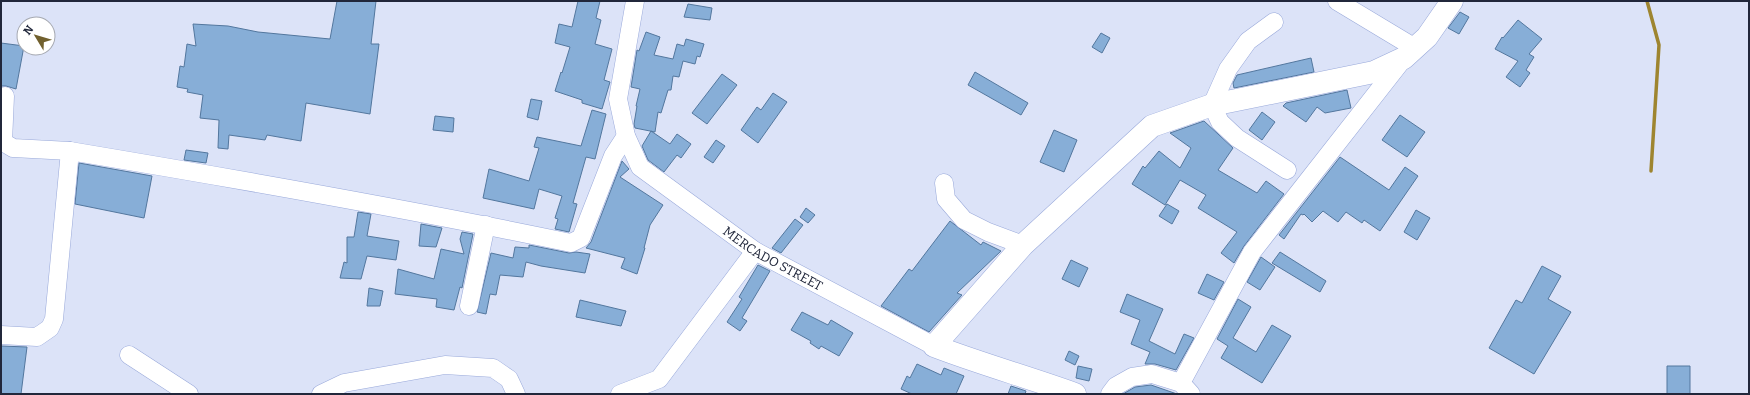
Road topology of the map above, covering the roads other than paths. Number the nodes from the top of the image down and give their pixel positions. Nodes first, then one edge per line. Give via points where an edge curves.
1 (635, 1) edge
2 (1337, 1) edge
3 (1452, 1) edge
4 (1274, 22) dead end
5 (1410, 53) junction
6 (5, 96) dead end
7 (1212, 105) junction
8 (626, 136) junction
9 (70, 151) junction
10 (1287, 170) dead end
11 (944, 183) dead end
12 (486, 225) junction
13 (1023, 245) junction
14 (755, 251) junction
15 (469, 306) dead end
16 (1, 335) edge
17 (934, 346) junction
18 (128, 355) dead end
19 (1186, 388) edge
20 (190, 394) edge
21 (321, 394) edge
22 (516, 394) edge
23 (620, 394) edge
24 (1075, 394) edge
25 (1110, 394) edge

1 - 8 street, MERCADO STREET via 618,99
2 - 5 street
3 - 5 main road via 1427,37
4 - 7 street via 1248,41 1228,69
5 - 7 main road via 1374,72
5 - 19 street via 1252,252
6 - 9 street via 3,142 13,148
7 - 10 street via 1220,122 1237,138
7 - 13 main road via 1152,126
8 - 12 street via 613,156 581,238 571,243
8 - 14 street, MERCADO STREET via 640,168
9 - 12 street
9 - 16 street via 54,318 50,328 37,337
11 - 13 street via 946,199 964,220
12 - 15 street
13 - 17 main road
14 - 17 street, MERCADO STREET
14 - 23 street via 658,379
17 - 24 main road, MERCADO STREET
18 - 20 street
19 - 25 street via 1152,374 1132,377 1116,386
21 - 22 street via 352,381 445,365 493,368 509,379

